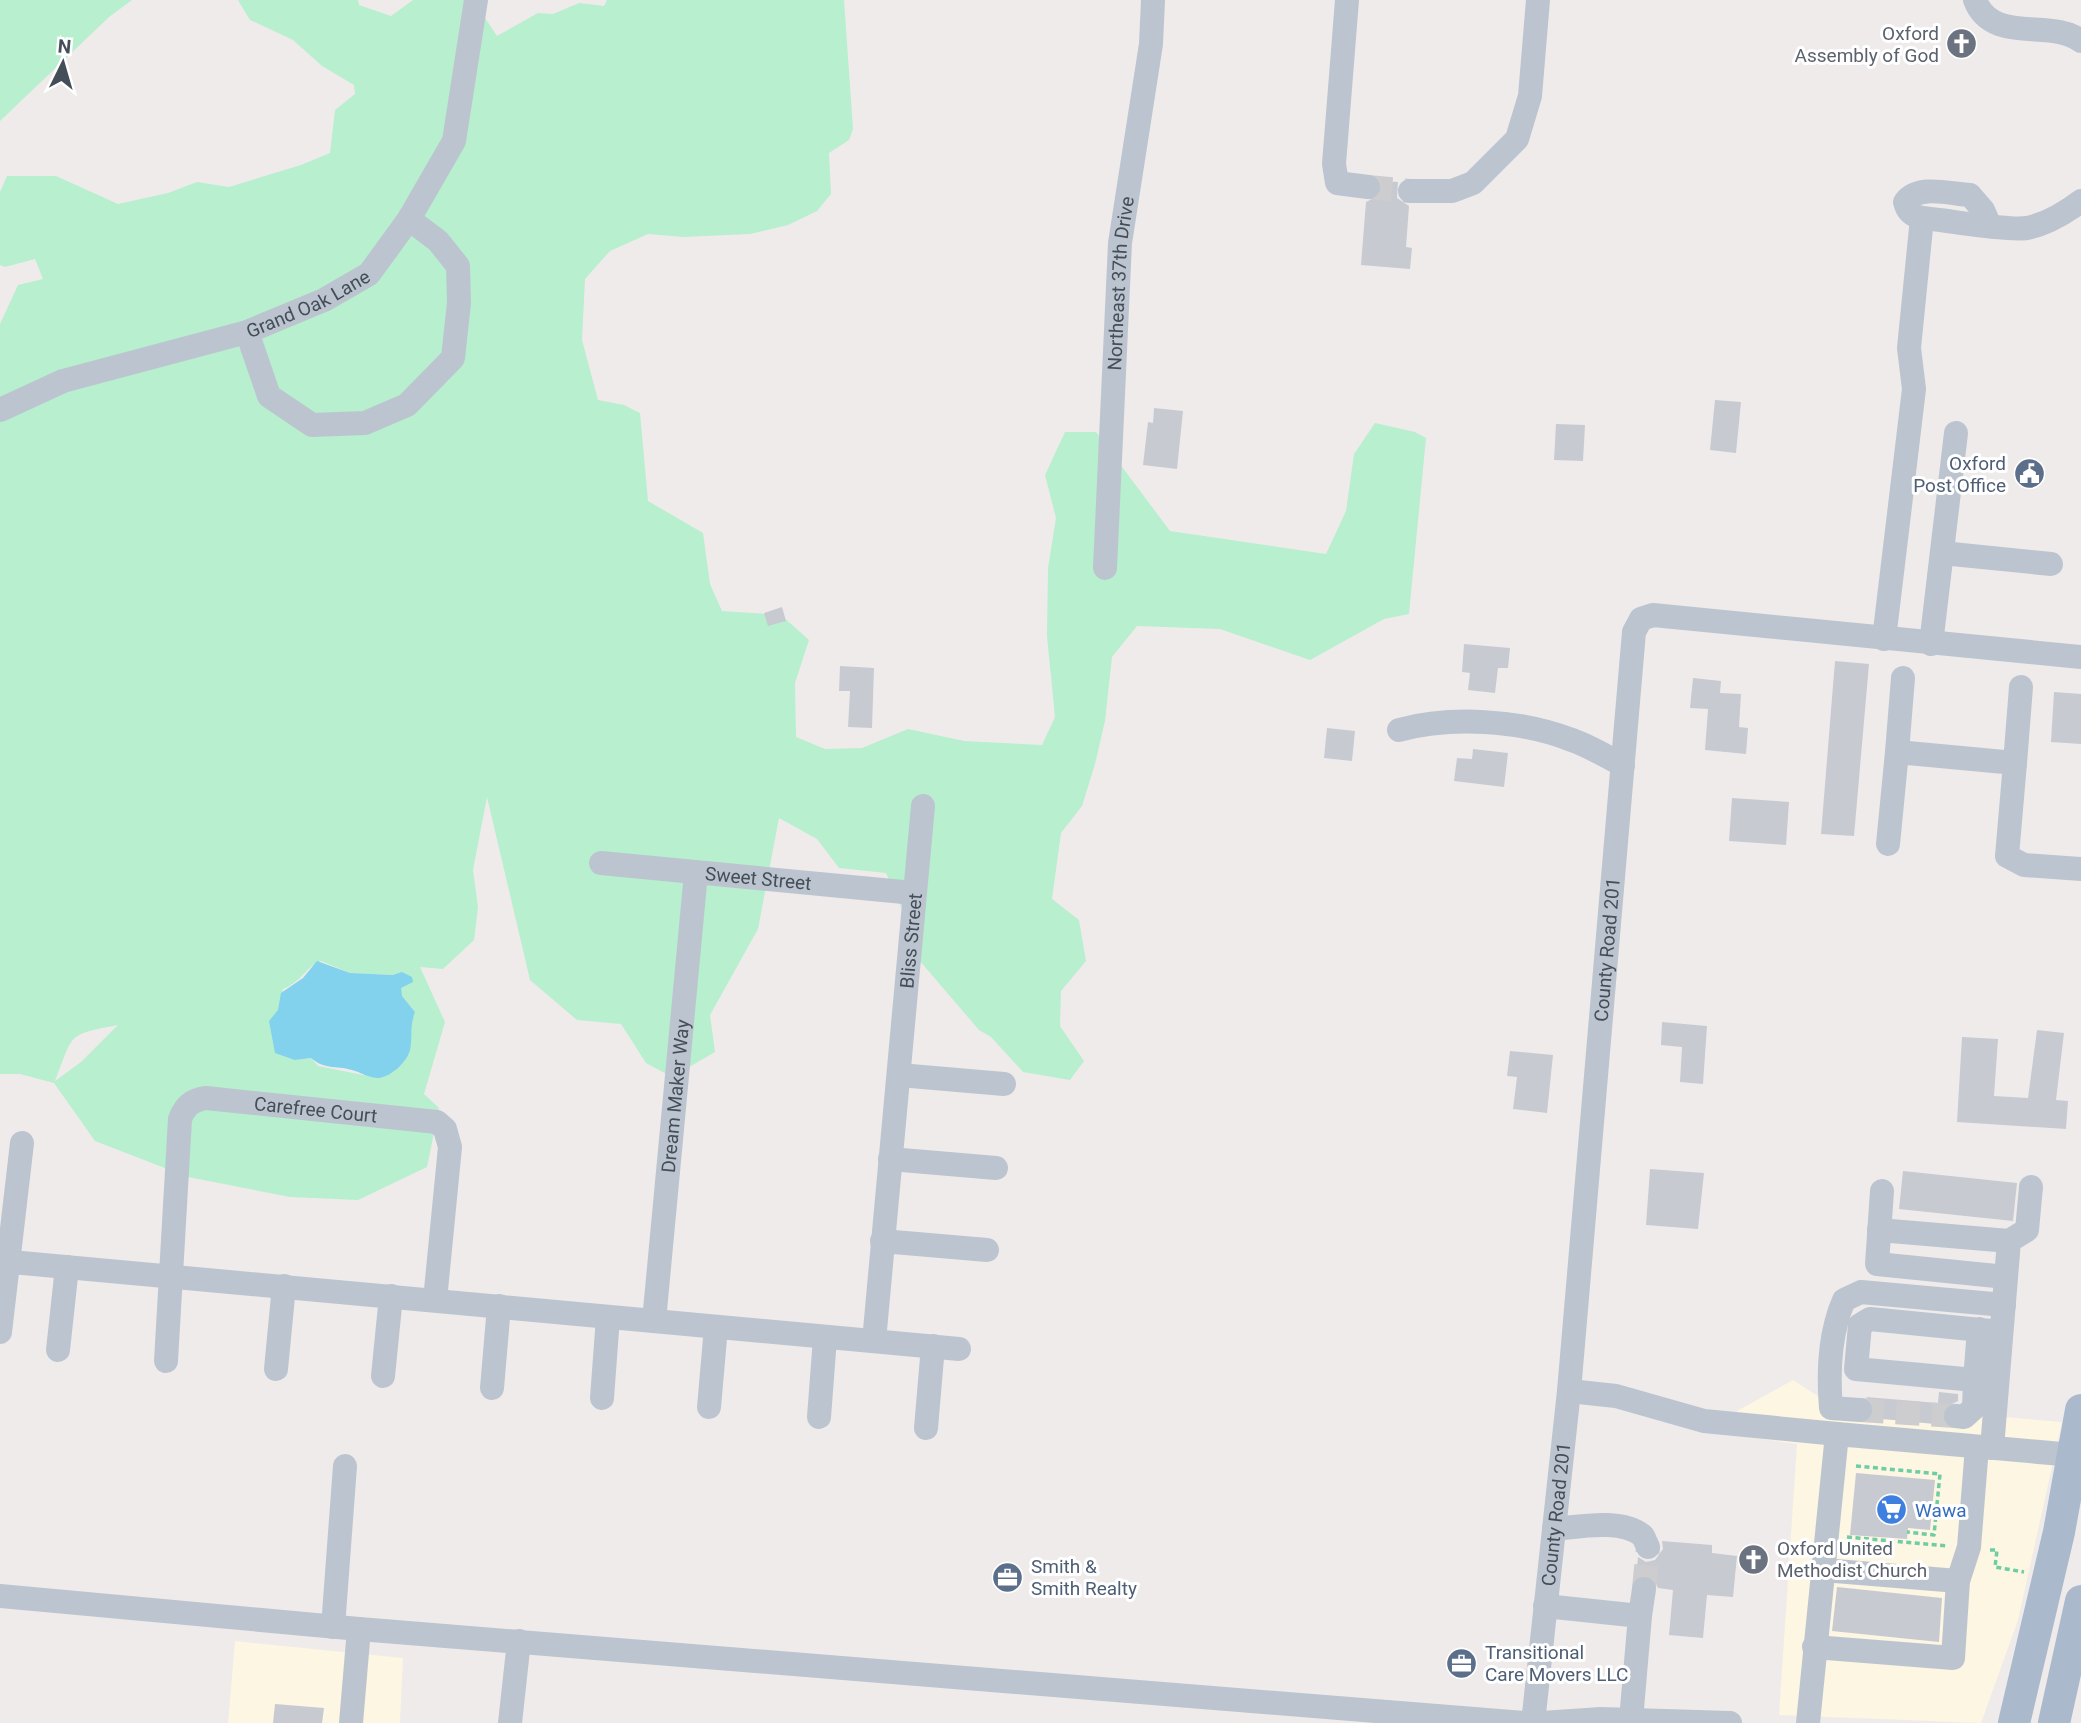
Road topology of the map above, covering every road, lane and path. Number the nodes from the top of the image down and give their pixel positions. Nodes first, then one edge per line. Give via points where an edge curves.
1 (476, 0) edge
2 (1153, 0) edge
3 (1347, 0) edge
4 (1538, 0) edge
5 (1975, 0) edge
6 (2081, 41) edge
7 (1367, 187) tunnel mouth
8 (1410, 191) tunnel mouth
9 (2081, 201) edge
10 (409, 219) junction
11 (247, 332) junction
12 (0, 410) edge
13 (1956, 433) dead end
14 (1942, 553) junction
15 (2052, 564) dead end
16 (1105, 568) dead end
17 (1884, 639) junction
18 (1931, 644) junction
19 (2081, 657) edge
20 (1903, 678) dead end
21 (2021, 687) dead end
22 (1399, 730) dead end
23 (1897, 752) junction
24 (2015, 763) junction
25 (1623, 765) junction
26 (923, 806) dead end
27 (1888, 844) dead end
28 (601, 863) dead end
29 (2081, 869) edge
30 (696, 873) junction
31 (914, 893) junction
32 (898, 1075) junction
33 (1004, 1084) dead end
34 (22, 1143) dead end
35 (890, 1159) junction
36 (996, 1168) dead end
37 (2031, 1187) dead end
38 (1882, 1191) dead end
39 (1879, 1230) junction
40 (882, 1241) junction
41 (2009, 1241) junction
42 (987, 1250) dead end
43 (4, 1261) edge
44 (67, 1267) junction
45 (172, 1277) junction
46 (2006, 1277) junction
47 (284, 1286) junction
48 (391, 1296) junction
49 (435, 1300) junction
50 (2004, 1305) junction
51 (499, 1306) junction
52 (608, 1317) junction
53 (654, 1321) junction
54 (716, 1327) junction
55 (1990, 1330) junction
56 (0, 1332) edge
57 (825, 1338) junction
58 (874, 1341) junction
59 (933, 1346) junction
60 (959, 1349) dead end
61 (58, 1350) dead end
62 (166, 1362) dead end
63 (276, 1370) dead end
64 (383, 1377) dead end
65 (1975, 1380) junction
66 (492, 1388) dead end
67 (1569, 1391) junction
68 (601, 1398) dead end
69 (709, 1406) dead end
70 (1860, 1410) tunnel mouth
71 (2081, 1410) edge
72 (1956, 1416) dead end
73 (819, 1417) dead end
74 (926, 1428) dead end
75 (1837, 1434) junction
76 (1984, 1447) junction
77 (2073, 1455) junction
78 (345, 1466) dead end
79 (1856, 1466) dead end
80 (1885, 1469) junction
81 (1885, 1476) dead end
82 (1554, 1530) junction
83 (1907, 1532) dead end
84 (1927, 1534) junction
85 (1838, 1536) dead end
86 (1926, 1544) junction
87 (1957, 1546) dead end
88 (1648, 1547) dead end
89 (1985, 1549) dead end
90 (1823, 1570) junction
91 (2032, 1573) dead end
92 (1958, 1581) junction
93 (1644, 1589) tunnel mouth
94 (0, 1596) edge
95 (2081, 1602) edge
96 (1545, 1606) junction
97 (1640, 1616) junction
98 (333, 1627) junction
99 (359, 1629) junction
100 (519, 1641) junction
101 (1814, 1647) junction
102 (1261, 1714) edge
103 (1631, 1720) junction
104 (351, 1723) edge
105 (510, 1723) edge
106 (1524, 1723) edge
107 (1533, 1723) edge
108 (1542, 1723) edge
109 (1730, 1723) edge
110 (1808, 1723) edge
111 (2014, 1723) edge
112 (2054, 1723) edge

1 - 10 street, Grand Oak Lane via 454,141
2 - 16 street, Northeast 37th Drive via 1151,44 1120,243
3 - 7 street via 1334,164 1337,183
4 - 8 street via 1530,96 1517,139 1473,183 1452,191
5 - 6 street via 1979,12 2000,25
9 - 17 street via 2060,216 2026,228 1922,218 1909,348 1914,389
10 - 11 street, Grand Oak Lane via 369,274 324,300
10 - 11 street via 438,240 458,266 459,303 453,358 407,405 365,423 312,425 269,396
11 - 12 street, Grand Oak Lane via 63,381
13 - 14 street
14 - 15 street
14 - 18 street
17 - 18 street, County Road 201
17 - 25 street, County Road 201 via 1653,615 1641,619 1634,632
18 - 19 street, County Road 201
20 - 23 street
21 - 24 street
22 - 25 street via 1436,723 1540,729 1572,739
23 - 24 street
23 - 27 street
24 - 29 street via 2007,856 2024,864
25 - 67 street, County Road 201
26 - 31 street, Bliss Street
28 - 30 street, Sweet Street
30 - 31 street, Sweet Street
30 - 53 street, Dream Maker Way
31 - 32 street, Bliss Street
32 - 33 street
32 - 35 street, Bliss Street
34 - 43 street
35 - 36 street
35 - 40 street, Bliss Street
37 - 41 street via 2027,1230
38 - 39 street
39 - 41 street
39 - 46 street via 1877,1264
40 - 42 street
40 - 58 street, Bliss Street
41 - 46 street
43 - 44 street
43 - 56 street
44 - 45 street
44 - 61 street
45 - 47 street
45 - 49 street, Carefree Court via 180,1119 190,1103 206,1098 426,1119 445,1129 450,1147
45 - 62 street, Carefree Court
46 - 50 street
47 - 48 street
47 - 63 street
48 - 49 street
48 - 64 street
49 - 51 street
50 - 55 street
50 - 70 street via 1861,1292 1844,1300 1835,1320 1831,1408
51 - 52 street
51 - 66 street
52 - 53 street
52 - 68 street
53 - 54 street
54 - 57 street
54 - 69 street
55 - 65 street
55 - 65 street via 1870,1319 1860,1325 1856,1368
55 - 76 street
57 - 58 street
57 - 73 street
58 - 59 street
59 - 60 street
59 - 74 street
65 - 72 street via 1974,1408 1964,1417
67 - 75 street via 1616,1396 1704,1421
67 - 82 street, County Road 201
71 - 77 main road
75 - 76 street
75 - 90 street
76 - 77 street
76 - 92 street via 1969,1547
77 - 111 main road
78 - 98 street
79 - 80 path
80 - 81 path
80 - 84 path via 1940,1474 1934,1535
82 - 88 street via 1627,1529 1643,1536
82 - 96 street, County Road 201
83 - 84 path
84 - 86 path
85 - 86 path
86 - 87 path
89 - 91 path via 1997,1550 1995,1567
90 - 92 street
90 - 101 street
92 - 101 street via 1952,1658
93 - 97 street
94 - 98 street
95 - 112 main road
96 - 97 street
96 - 107 street, County Road 201
97 - 103 street
98 - 99 street
99 - 100 street
99 - 104 street
100 - 102 street
100 - 105 street
101 - 110 street
102 - 106 street
103 - 108 street
103 - 109 street

